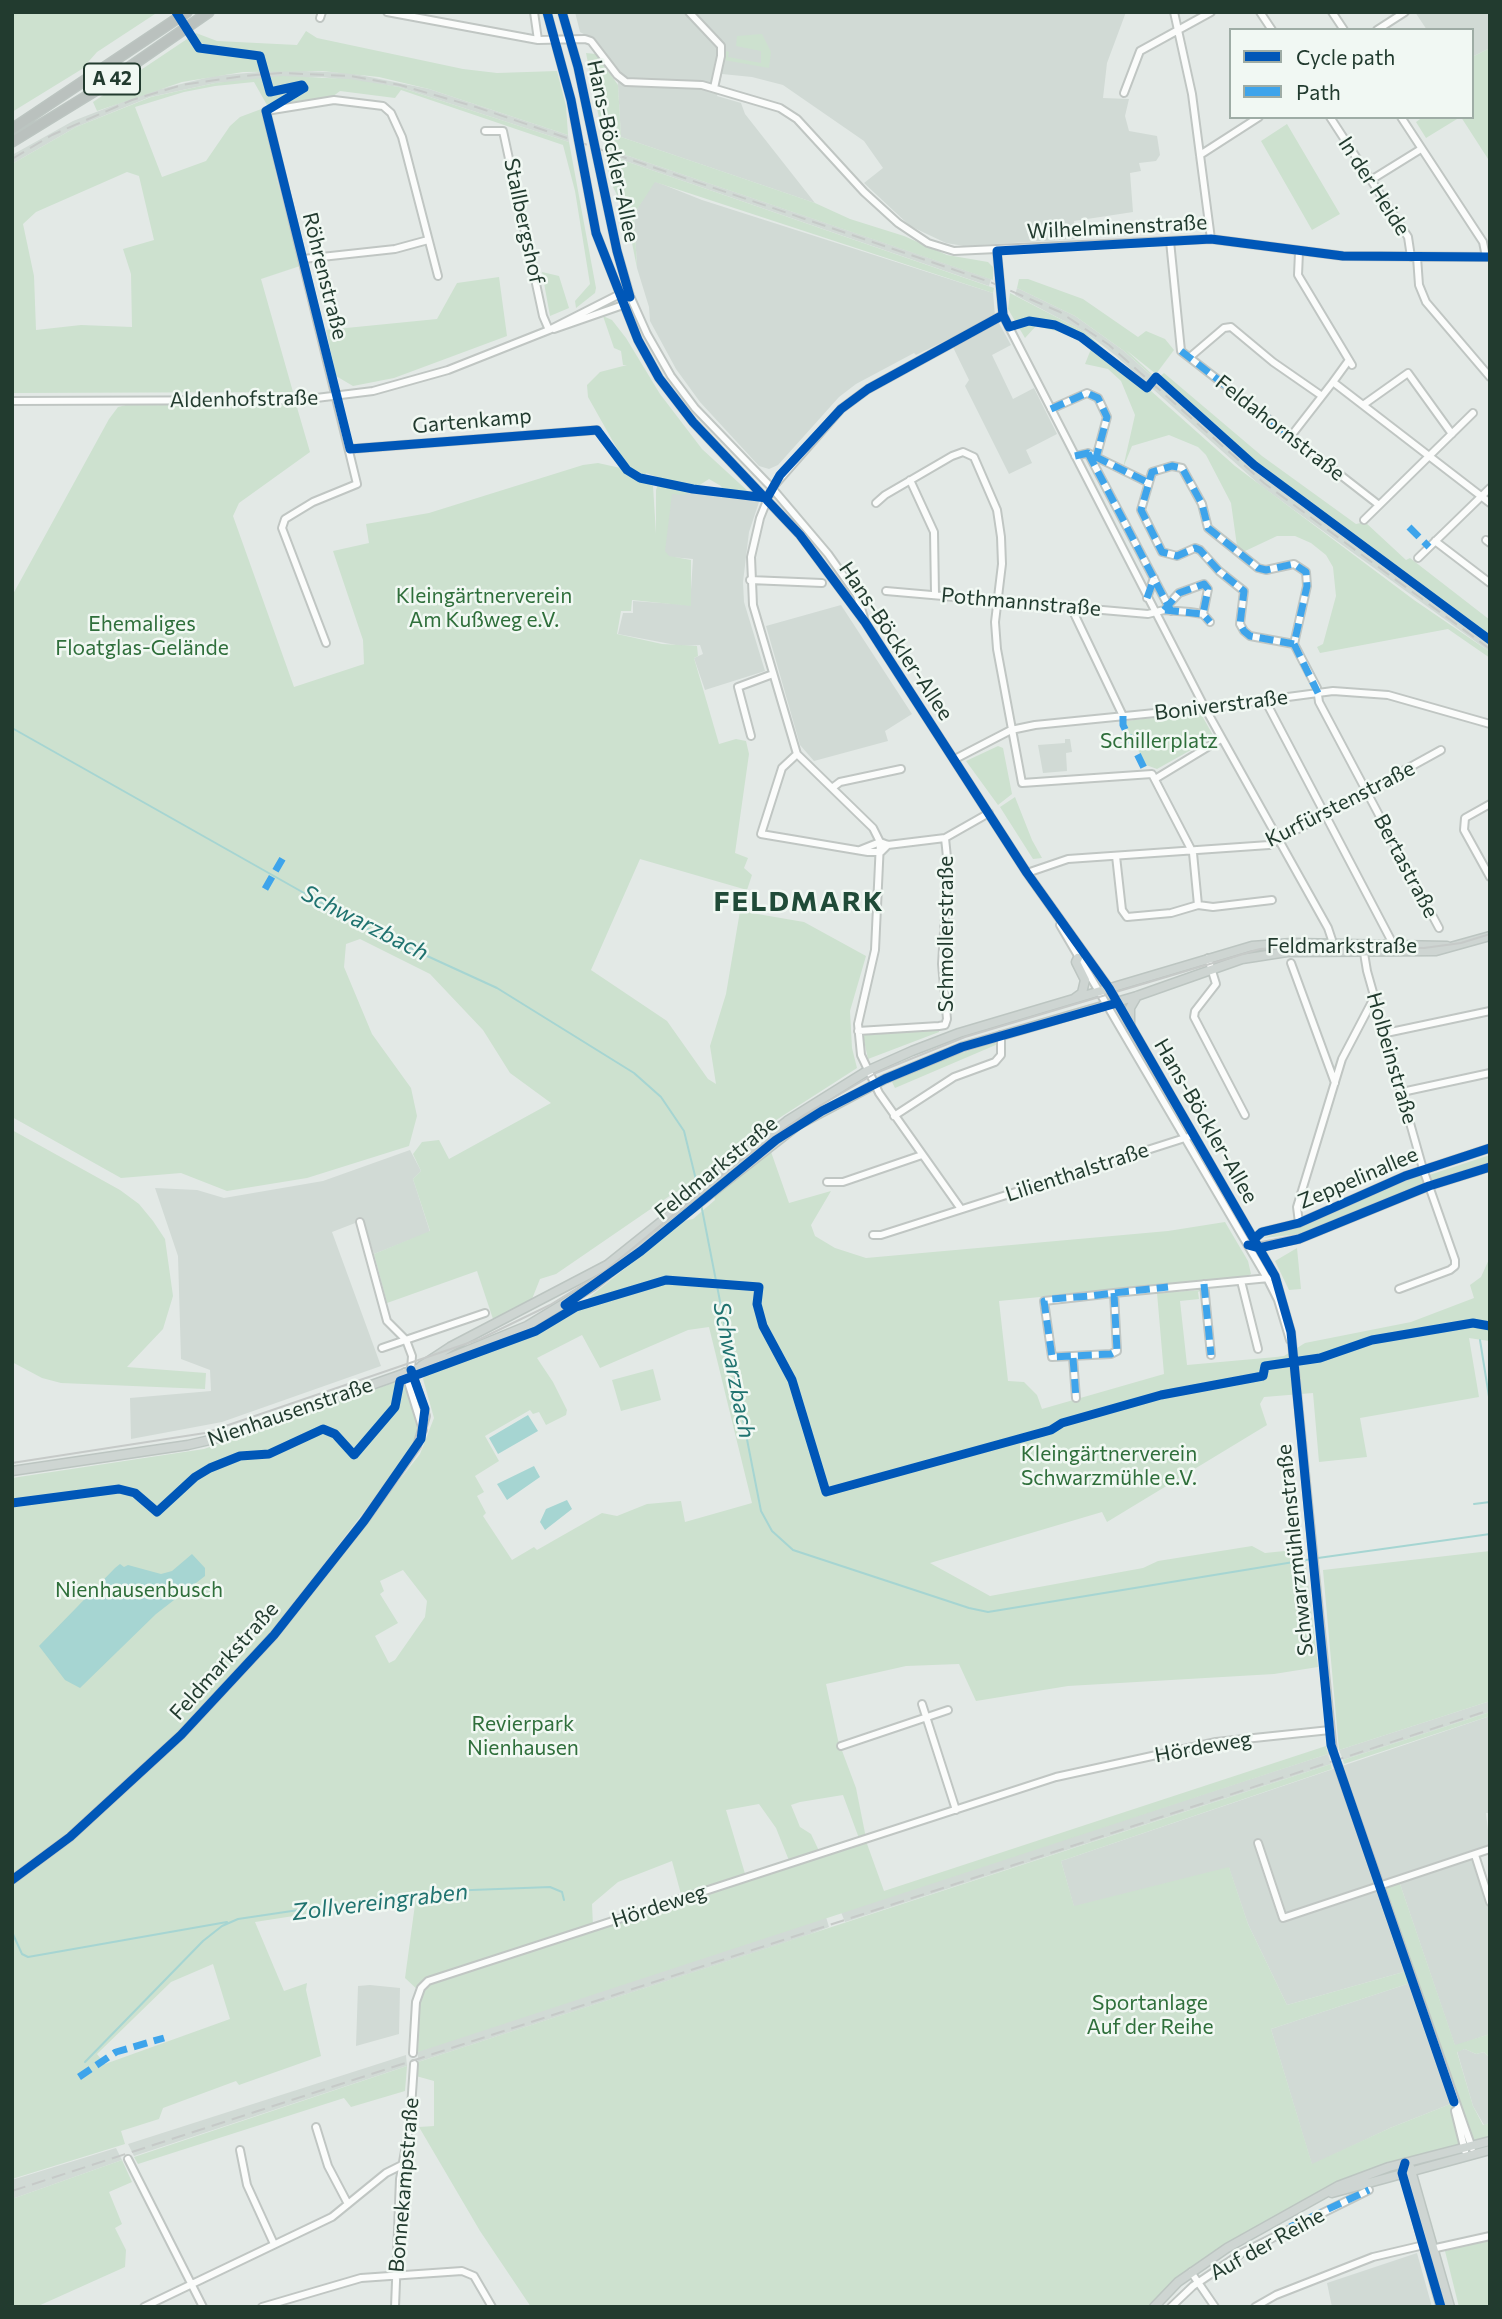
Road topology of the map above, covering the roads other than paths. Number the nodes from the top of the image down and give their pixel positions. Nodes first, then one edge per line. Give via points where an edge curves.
1 (187, 12) edge
2 (209, 12) edge
3 (387, 12) edge
4 (534, 12) edge
5 (547, 12) edge
6 (562, 12) edge
7 (689, 12) edge
8 (1174, 12) edge
9 (1211, 12) edge
10 (1260, 12) edge
11 (1332, 12) edge
12 (1405, 12) edge
13 (397, 13) edge
14 (1178, 28) junction
15 (1271, 28) edge
16 (1343, 28) edge
17 (1380, 28) edge
18 (570, 37) junction
19 (555, 38) junction
20 (538, 40) junction
21 (714, 88) junction
22 (1124, 93) dead end
23 (1256, 119) edge
24 (1331, 119) edge
25 (1402, 119) edge
26 (12, 129) edge
27 (485, 131) dead end
28 (12, 142) edge
29 (1421, 149) junction
30 (1200, 155) junction
31 (1371, 180) junction
32 (1211, 239) junction
33 (428, 240) junction
34 (1170, 241) junction
35 (998, 251) junction
36 (1298, 252) junction
37 (1414, 257) junction
38 (1488, 257) edge
39 (303, 259) junction
40 (438, 276) dead end
41 (619, 294) junction
42 (630, 296) junction
43 (624, 307) junction
44 (1003, 315) junction
45 (550, 330) junction
46 (1189, 357) junction
47 (1490, 377) edge
48 (1333, 383) junction
49 (337, 396) junction
50 (1322, 396) junction
51 (12, 401) edge
52 (1363, 405) junction
53 (1051, 409) junction
54 (1473, 413) dead end
55 (597, 430) dead end
56 (1452, 434) junction
57 (1291, 436) junction
58 (350, 449) junction
59 (1088, 453) junction
60 (1075, 456) junction
61 (1429, 456) junction
62 (1096, 458) junction
63 (910, 480) junction
64 (1147, 482) junction
65 (772, 488) junction
66 (1490, 488) edge
67 (1481, 496) junction
68 (767, 498) junction
69 (876, 503) dead end
70 (1490, 503) edge
71 (1380, 505) junction
72 (1118, 510) junction
73 (1106, 517) junction
74 (1364, 520) dead end
75 (1435, 541) junction
76 (1418, 558) dead end
77 (1154, 578) junction
78 (750, 580) junction
79 (822, 583) dead end
80 (1490, 583) edge
81 (852, 588) junction
82 (886, 591) dead end
83 (844, 593) junction
84 (935, 594) junction
85 (1147, 598) junction
86 (996, 599) junction
87 (1070, 605) junction
88 (1168, 609) junction
89 (1157, 614) junction
90 (1203, 614) junction
91 (865, 622) junction
92 (1210, 622) dead end
93 (326, 643) dead end
94 (1294, 644) junction
95 (773, 674) junction
96 (1318, 693) junction
97 (1265, 700) junction
98 (1205, 708) junction
99 (1123, 716) junction
100 (1490, 724) edge
101 (1011, 730) junction
102 (751, 736) dead end
103 (1221, 739) junction
104 (1441, 750) dead end
105 (797, 754) junction
106 (955, 759) junction
107 (901, 769) dead end
108 (1155, 779) junction
109 (832, 788) junction
110 (1366, 793) junction
111 (1490, 804) edge
112 (989, 813) junction
113 (1326, 815) junction
114 (946, 838) junction
115 (1278, 840) junction
116 (880, 842) junction
117 (888, 845) junction
118 (859, 850) junction
119 (881, 852) junction
120 (1193, 853) junction
121 (1116, 856) junction
122 (1027, 873) junction
123 (1489, 874) edge
124 (1272, 900) dead end
125 (1198, 905) junction
126 (1057, 917) junction
127 (1439, 928) dead end
128 (1490, 936) edge
129 (1392, 942) dead end
130 (1449, 946) junction
131 (1334, 947) junction
132 (1364, 953) junction
133 (1078, 958) junction
134 (1208, 958) junction
135 (1291, 963) dead end
136 (1211, 970) junction
137 (1109, 988) junction
138 (1100, 991) junction
139 (1137, 996) junction
140 (1375, 996) junction
141 (1074, 999) junction
142 (1117, 1003) junction
143 (1107, 1004) junction
144 (1490, 1011) edge
145 (1130, 1025) junction
146 (858, 1031) junction
147 (1386, 1033) junction
148 (1001, 1035) junction
149 (867, 1071) junction
150 (1490, 1073) edge
151 (1335, 1083) junction
152 (874, 1085) junction
153 (1402, 1093) junction
154 (1245, 1115) dead end
155 (894, 1116) junction
156 (1189, 1136) junction
157 (1490, 1148) edge
158 (922, 1155) junction
159 (1490, 1167) edge
160 (1423, 1169) junction
161 (827, 1182) dead end
162 (1429, 1186) junction
163 (705, 1192) junction
164 (692, 1203) junction
165 (961, 1209) junction
166 (360, 1222) dead end
167 (1299, 1223) junction
168 (873, 1235) dead end
169 (1254, 1239) junction
170 (1248, 1245) junction
171 (1259, 1248) junction
172 (1271, 1277) junction
173 (1241, 1281) junction
174 (1204, 1284) junction
175 (1399, 1289) dead end
176 (1114, 1293) junction
177 (485, 1313) dead end
178 (406, 1340) junction
179 (382, 1348) dead end
180 (1258, 1349) dead end
181 (1211, 1355) dead end
182 (1073, 1358) junction
183 (421, 1366) junction
184 (408, 1371) junction
185 (1076, 1398) dead end
186 (12, 1471) edge
187 (922, 1704) dead end
188 (948, 1710) dead end
189 (925, 1716) junction
190 (1330, 1730) junction
191 (841, 1746) dead end
192 (1333, 1752) dead end
193 (1337, 1763) dead end
194 (956, 1810) junction
195 (1258, 1843) dead end
196 (1490, 1849) edge
197 (1475, 1855) junction
198 (12, 1880) edge
199 (1381, 1886) junction
200 (1490, 1902) edge
201 (414, 2049) dead end
202 (414, 2064) dead end
203 (1454, 2102) junction
204 (316, 2127) dead end
205 (1490, 2141) edge
206 (1473, 2146) junction
207 (1463, 2148) junction
208 (240, 2150) dead end
209 (1490, 2150) edge
210 (1469, 2157) junction
211 (128, 2158) dead end
212 (1405, 2163) junction
213 (402, 2165) junction
214 (1413, 2170) junction
215 (1402, 2173) junction
216 (1369, 2190) dead end
217 (1322, 2196) junction
218 (348, 2204) junction
219 (1490, 2236) edge
220 (274, 2244) junction
221 (1424, 2245) junction
222 (1436, 2248) junction
223 (1191, 2272) junction
224 (396, 2275) junction
225 (190, 2283) junction
226 (1198, 2283) junction
227 (144, 2307) edge
228 (203, 2307) edge
229 (262, 2307) edge
230 (396, 2307) edge
231 (492, 2307) edge
232 (1154, 2307) edge
233 (1171, 2307) edge
234 (1215, 2307) edge
235 (1255, 2307) edge
236 (1441, 2307) edge
237 (1450, 2307) edge

1 - 26 highway, A 42
2 - 28 highway, A 42
3 - 13 street
4 - 20 street
5 - 19 street, Hans-Böckler-Allee
6 - 18 street, Hans-Böckler-Allee
7 - 21 street via 720,46
8 - 14 street
9 - 14 street
10 - 15 street
11 - 16 street
12 - 17 street
13 - 20 street
14 - 22 street via 1140,51
14 - 30 street
18 - 19 street
18 - 21 street, Wilhelminenstraße via 591,41 626,82
18 - 42 street, Hans-Böckler-Allee
19 - 20 street
19 - 41 street, Hans-Böckler-Allee via 596,233
21 - 35 street, Wilhelminenstraße via 769,104 797,118 864,192 928,243 954,251
23 - 30 street
24 - 31 street, In der Heide
25 - 29 street
27 - 45 street, Stallbergshof via 503,131 543,316
29 - 31 street
29 - 38 street via 1483,242
30 - 32 street
31 - 37 street, In der Heide via 1410,240
32 - 34 street, Wilhelminenstraße
32 - 36 street, Wilhelminenstraße
33 - 39 street via 395,249
33 - 39 street, Röhrenstraße via 402,137 383,106 334,100 265,111
33 - 40 street
34 - 35 street, Wilhelminenstraße
34 - 46 street, Feldahornstraße via 1181,351
35 - 44 street
36 - 37 street, Wilhelminenstraße
36 - 48 street via 1298,275 1350,363
37 - 38 street, Wilhelminenstraße
37 - 47 street, In der Heide via 1426,302
39 - 49 street, Röhrenstraße
41 - 42 street
41 - 43 street, Hans-Böckler-Allee
41 - 45 street, Aldenhofstraße
42 - 43 street
42 - 65 street, Hans-Böckler-Allee via 647,334 687,397
43 - 45 street, Aldenhofstraße
43 - 68 street, Hans-Böckler-Allee via 659,379 693,422
44 - 53 street
44 - 65 street via 868,389 841,409
45 - 49 street, Aldenhofstraße via 418,380
46 - 50 street via 1231,327
46 - 57 street, Feldahornstraße
48 - 50 street
48 - 52 street
49 - 51 street, Aldenhofstraße
49 - 58 street, Röhrenstraße
50 - 57 street
52 - 56 street via 1408,373
52 - 61 street
53 - 60 street
53 - 62 street via 1083,394 1096,395 1107,416
54 - 56 street
55 - 58 street, Gartenkamp
56 - 61 street
57 - 71 street, Feldahornstraße
58 - 93 street, Röhrenstraße via 357,484 313,502 285,519 282,527
59 - 60 street
59 - 62 street
59 - 72 street
60 - 73 street
61 - 67 street
61 - 71 street
62 - 64 street
63 - 69 street
63 - 84 street via 934,532
63 - 86 street via 962,452 974,457 997,510 1002,537
64 - 94 street via 1141,510 1163,552 1177,556 1200,550 1244,590 1240,624 1244,631
64 - 94 street via 1152,472 1182,468 1212,531 1262,570 1294,564 1306,572
65 - 68 street
65 - 81 street, Hans-Böckler-Allee via 813,533
66 - 67 street
67 - 70 street
67 - 75 street
68 - 78 street via 752,547
68 - 83 street, Hans-Böckler-Allee
71 - 74 street
72 - 73 street
72 - 77 street
73 - 85 street
75 - 76 street
75 - 80 street
77 - 85 street
77 - 88 street
78 - 79 street
78 - 95 street
81 - 83 street
81 - 91 street, Hans-Böckler-Allee
82 - 84 street, Pothmannstraße
83 - 91 street, Hans-Böckler-Allee
84 - 86 street, Pothmannstraße
85 - 89 street
86 - 87 street, Pothmannstraße
86 - 101 street via 997,649
87 - 89 street, Pothmannstraße
87 - 99 street
88 - 89 street
88 - 90 street
88 - 90 street via 1179,593 1204,584 1209,589
89 - 98 street
90 - 92 street
91 - 106 street, Hans-Böckler-Allee
94 - 96 street, Bertastraße
95 - 102 street via 738,687
95 - 105 street
96 - 97 street, Boniverstraße
96 - 100 street, Boniverstraße via 1388,695
96 - 110 street, Bertastraße
97 - 98 street, Boniverstraße
97 - 113 street
98 - 99 street, Boniverstraße
98 - 103 street
99 - 101 street, Boniverstraße
101 - 106 street, Boniverstraße
101 - 108 street via 1022,783 1146,772
103 - 108 street
103 - 115 street
104 - 110 street, Kurfürstenstraße
105 - 109 street
105 - 118 street via 782,768 761,834
106 - 112 street, Hans-Böckler-Allee
107 - 109 street via 840,782
108 - 120 street
109 - 116 street via 873,828
110 - 113 street, Kurfürstenstraße
110 - 127 street, Bertastraße
111 - 123 street via 1465,818 1464,830
112 - 114 street
112 - 122 street, Hans-Böckler-Allee
113 - 115 street, Kurfürstenstraße
113 - 129 street
114 - 117 street
114 - 146 street, Schmollerstraße via 945,1025
115 - 120 street, Kurfürstenstraße via 1269,845
115 - 131 street
116 - 117 street
116 - 118 street
116 - 119 street
117 - 119 street
118 - 119 street
119 - 146 street via 875,950
120 - 121 street, Kurfürstenstraße
120 - 125 street
121 - 122 street, Kurfürstenstraße via 1053,862
121 - 125 street via 1122,910 1127,917
122 - 126 street, Hans-Böckler-Allee
124 - 125 street via 1213,908
126 - 133 street, Hans-Böckler-Allee
126 - 137 street, Hans-Böckler-Allee
128 - 130 main road, Feldmarkstraße
130 - 131 main road, Feldmarkstraße
130 - 132 main road, Feldmarkstraße via 1436,951
131 - 132 main road, Feldmarkstraße
131 - 134 main road, Feldmarkstraße via 1252,946
131 - 136 main road, Feldmarkstraße via 1258,956
132 - 140 street, Holbeinstraße
133 - 138 street, Hans-Böckler-Allee
133 - 141 main road via 1084,986
134 - 136 street
134 - 137 main road, Feldmarkstraße
135 - 151 street
136 - 139 main road, Feldmarkstraße
136 - 154 street via 1216,984 1194,1017
137 - 138 main road, Feldmarkstraße
137 - 142 street, Hans-Böckler-Allee
138 - 141 main road, Feldmarkstraße
138 - 143 street, Hans-Böckler-Allee
139 - 142 main road, Feldmarkstraße
139 - 145 main road via 1130,1008
140 - 147 street, Holbeinstraße
140 - 151 street via 1342,1059
141 - 149 main road, Feldmarkstraße via 959,1033
142 - 143 main road, Feldmarkstraße
142 - 145 street, Hans-Böckler-Allee
143 - 148 main road, Feldmarkstraße
143 - 156 street, Hans-Böckler-Allee
144 - 147 street
145 - 156 street, Hans-Böckler-Allee
146 - 149 street
147 - 153 street, Holbeinstraße
148 - 152 main road, Feldmarkstraße
148 - 155 street via 995,1062 954,1077
149 - 152 street
149 - 163 main road, Feldmarkstraße via 787,1121
150 - 153 street
151 - 167 street via 1297,1207
152 - 155 street
152 - 163 main road, Feldmarkstraße via 790,1130
153 - 160 street, Holbeinstraße
155 - 158 street
156 - 165 street, Lilienthalstraße
156 - 169 street, Hans-Böckler-Allee
156 - 170 street, Hans-Böckler-Allee
157 - 160 street, Zeppelinallee
158 - 161 street via 843,1182
158 - 165 street
159 - 162 street, Zeppelinallee
160 - 162 street, Holbeinstraße
160 - 167 street, Zeppelinallee
162 - 171 street, Zeppelinallee via 1329,1228
162 - 175 street, Holbeinstraße via 1455,1266
163 - 164 main road, Feldmarkstraße
164 - 183 main road, Feldmarkstraße via 607,1265
164 - 183 main road, Feldmarkstraße via 572,1301 527,1326
165 - 168 street, Lilienthalstraße
166 - 178 street via 387,1321
167 - 169 street, Zeppelinallee via 1262,1232
169 - 170 street, Zeppelinallee
169 - 171 street, Hans-Böckler-Allee
170 - 171 street
170 - 172 street, Hans-Böckler-Allee
171 - 172 street, Hans-Böckler-Allee
172 - 173 street
172 - 190 street, Schwarzmühlenstraße via 1292,1345
173 - 174 street
173 - 180 street
174 - 176 street
174 - 181 street
176 - 182 street via 1117,1351
176 - 182 street via 1044,1301 1049,1354 1056,1359
177 - 178 street, Nienhausenstraße
178 - 179 street, Nienhausenstraße
178 - 184 street via 412,1356
182 - 185 street
183 - 184 main road, Feldmarkstraße
184 - 186 main road, Nienhausenstraße via 205,1442
184 - 198 street, Feldmarkstraße via 425,1409 413,1454 271,1637 123,1790
187 - 189 street
188 - 189 street
189 - 191 street
189 - 194 street
190 - 192 street, Schwarzmühlenstraße
190 - 194 street, Hördeweg via 1216,1742 1056,1777
193 - 199 street
194 - 201 street, Hördeweg via 428,1981 416,2002
195 - 199 street via 1283,1918
196 - 197 street
197 - 199 street
197 - 200 street
199 - 203 street
202 - 213 street, Bonnekampstraße
203 - 206 street
203 - 207 street
204 - 218 street via 328,2166
205 - 206 main road, Auf der Reihe
206 - 207 main road, Auf der Reihe
206 - 210 street
207 - 210 street
207 - 212 main road, Auf der Reihe
208 - 220 street via 247,2185
209 - 210 main road, Auf der Reihe
210 - 214 main road, Auf der Reihe
211 - 225 street
212 - 214 main road
212 - 215 main road
212 - 217 main road, Auf der Reihe
213 - 218 street
213 - 224 street, Bonnekampstraße
214 - 215 main road, Auf der Reihe
214 - 222 main road
215 - 217 main road, Auf der Reihe
215 - 221 main road
216 - 226 street, Auf der Reihe via 1271,2237
217 - 223 main road, Auf der Reihe
218 - 220 street via 332,2217
219 - 222 street
220 - 225 street
221 - 235 street via 1373,2257
221 - 236 main road
222 - 237 main road
223 - 226 street
223 - 232 main road, Auf der Reihe
224 - 229 street via 351,2280
224 - 230 street, Bonnekampstraße
224 - 231 street via 467,2272
225 - 227 street
225 - 228 street
226 - 233 street, Auf der Reihe
226 - 234 street

